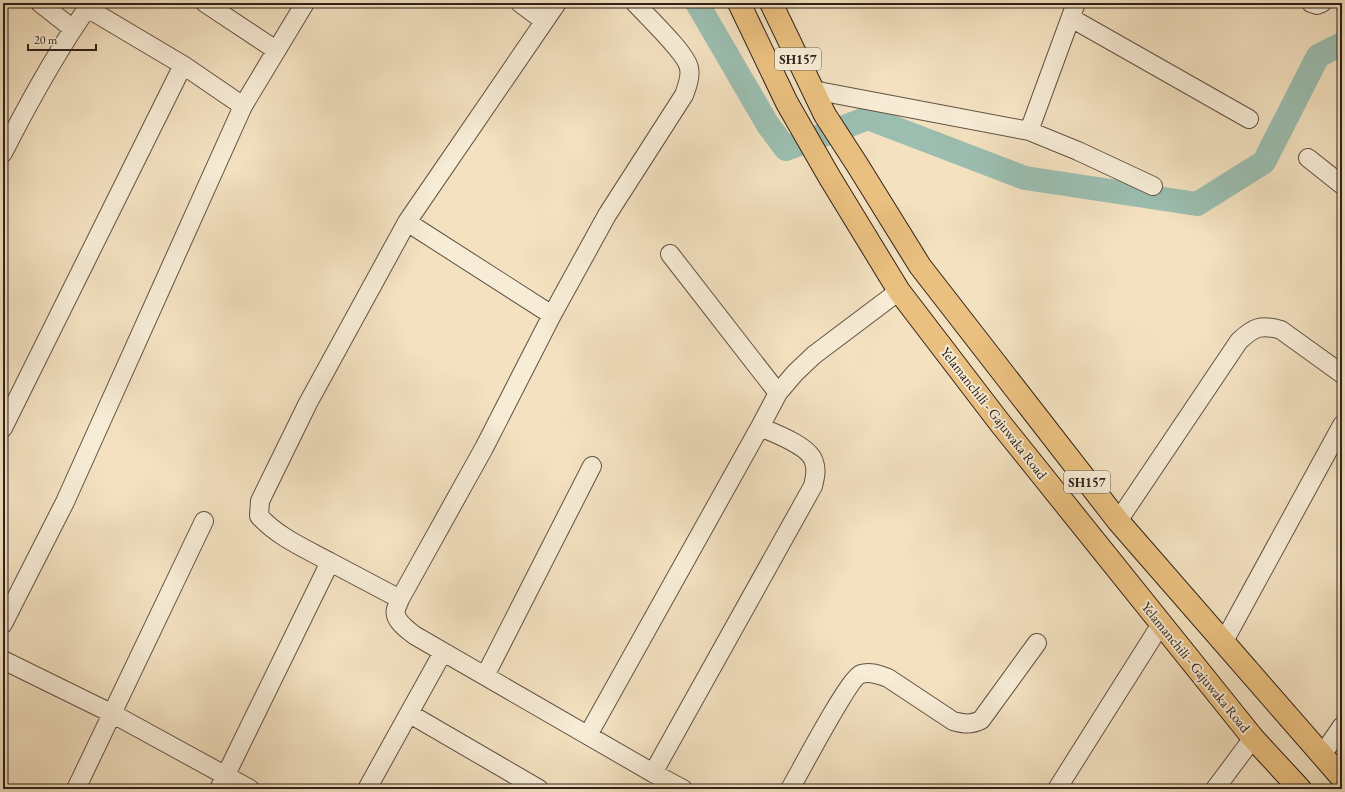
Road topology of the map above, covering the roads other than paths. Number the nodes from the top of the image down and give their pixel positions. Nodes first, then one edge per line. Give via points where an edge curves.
1 (40, 3) edge
2 (205, 3) edge
3 (305, 3) edge
4 (520, 3) edge
5 (557, 3) edge
6 (635, 3) edge
7 (739, 3) edge
8 (771, 3) edge
9 (1311, 3) edge
10 (1322, 3) edge
11 (89, 6) edge
12 (1073, 10) edge
13 (544, 20) junction
14 (73, 29) junction
15 (276, 50) junction
16 (183, 65) junction
17 (813, 90) junction
18 (243, 106) junction
19 (1249, 119) dead end
20 (1029, 131) junction
21 (3, 153) edge
22 (1308, 158) dead end
23 (1342, 185) edge
24 (1153, 186) dead end
25 (407, 222) junction
26 (900, 234) junction
27 (876, 253) junction
28 (670, 254) dead end
29 (900, 291) junction
30 (552, 315) junction
31 (1342, 374) edge
32 (778, 393) junction
33 (1342, 425) edge
34 (760, 427) junction
35 (3, 428) edge
36 (592, 466) dead end
37 (204, 521) dead end
38 (1118, 521) junction
39 (330, 562) junction
40 (400, 600) junction
41 (3, 624) edge
42 (1161, 624) junction
43 (1037, 643) dead end
44 (1223, 643) junction
45 (444, 652) junction
46 (3, 660) edge
47 (485, 676) junction
48 (113, 714) junction
49 (410, 714) junction
50 (1342, 726) edge
51 (588, 735) junction
52 (1253, 738) junction
53 (1322, 755) junction
54 (654, 773) junction
55 (1342, 778) edge
56 (223, 782) edge
57 (76, 789) edge
58 (250, 789) edge
59 (367, 789) edge
60 (539, 789) edge
61 (683, 789) edge
62 (790, 789) edge
63 (1057, 789) edge
64 (1215, 789) edge
65 (1300, 789) edge

1 - 14 street
2 - 15 street
3 - 15 street
4 - 13 street
5 - 13 street
6 - 30 street via 679,50 689,67 688,82 684,95 607,216
7 - 27 main road, Yelamanchili - Gajuwaka Road / SH157 via 787,103
8 - 17 main road, SH157
9 - 10 street
11 - 14 street
11 - 16 street
12 - 19 street
12 - 20 street
13 - 25 street
14 - 21 street
15 - 18 street
16 - 18 street
16 - 35 street
17 - 20 street
17 - 26 main road, SH157 via 825,115
18 - 41 street via 65,502
20 - 24 street
22 - 23 street
25 - 30 street
25 - 39 street via 308,403 260,500 259,516 268,527
26 - 27 main road
26 - 38 main road, SH157 via 920,266
27 - 29 main road, Yelamanchili - Gajuwaka Road / SH157
28 - 32 street
29 - 32 street via 814,355
29 - 42 main road, Yelamanchili - Gajuwaka Road / SH157 via 1000,423
30 - 40 street via 484,448
31 - 38 street via 1281,330 1260,326 1250,330 1239,341
32 - 34 street
33 - 44 street
34 - 51 street
34 - 54 street via 788,438 804,449 814,460 816,473 812,486
36 - 47 street
37 - 48 street
38 - 44 main road, SH157
39 - 40 street
39 - 56 street
40 - 45 street via 395,610 402,625
42 - 52 main road, Yelamanchili - Gajuwaka Road / SH157
42 - 63 street
43 - 62 street via 981,720 973,724 953,721 888,678 878,674 860,674 839,702
44 - 53 main road, SH157
45 - 47 street
45 - 49 street
46 - 48 street
47 - 51 street
48 - 56 street
48 - 57 street
49 - 59 street
49 - 60 street
50 - 53 street
51 - 54 street
52 - 64 street
52 - 65 main road, Yelamanchili - Gajuwaka Road / SH157
53 - 55 main road, SH157
54 - 61 street
56 - 58 street

